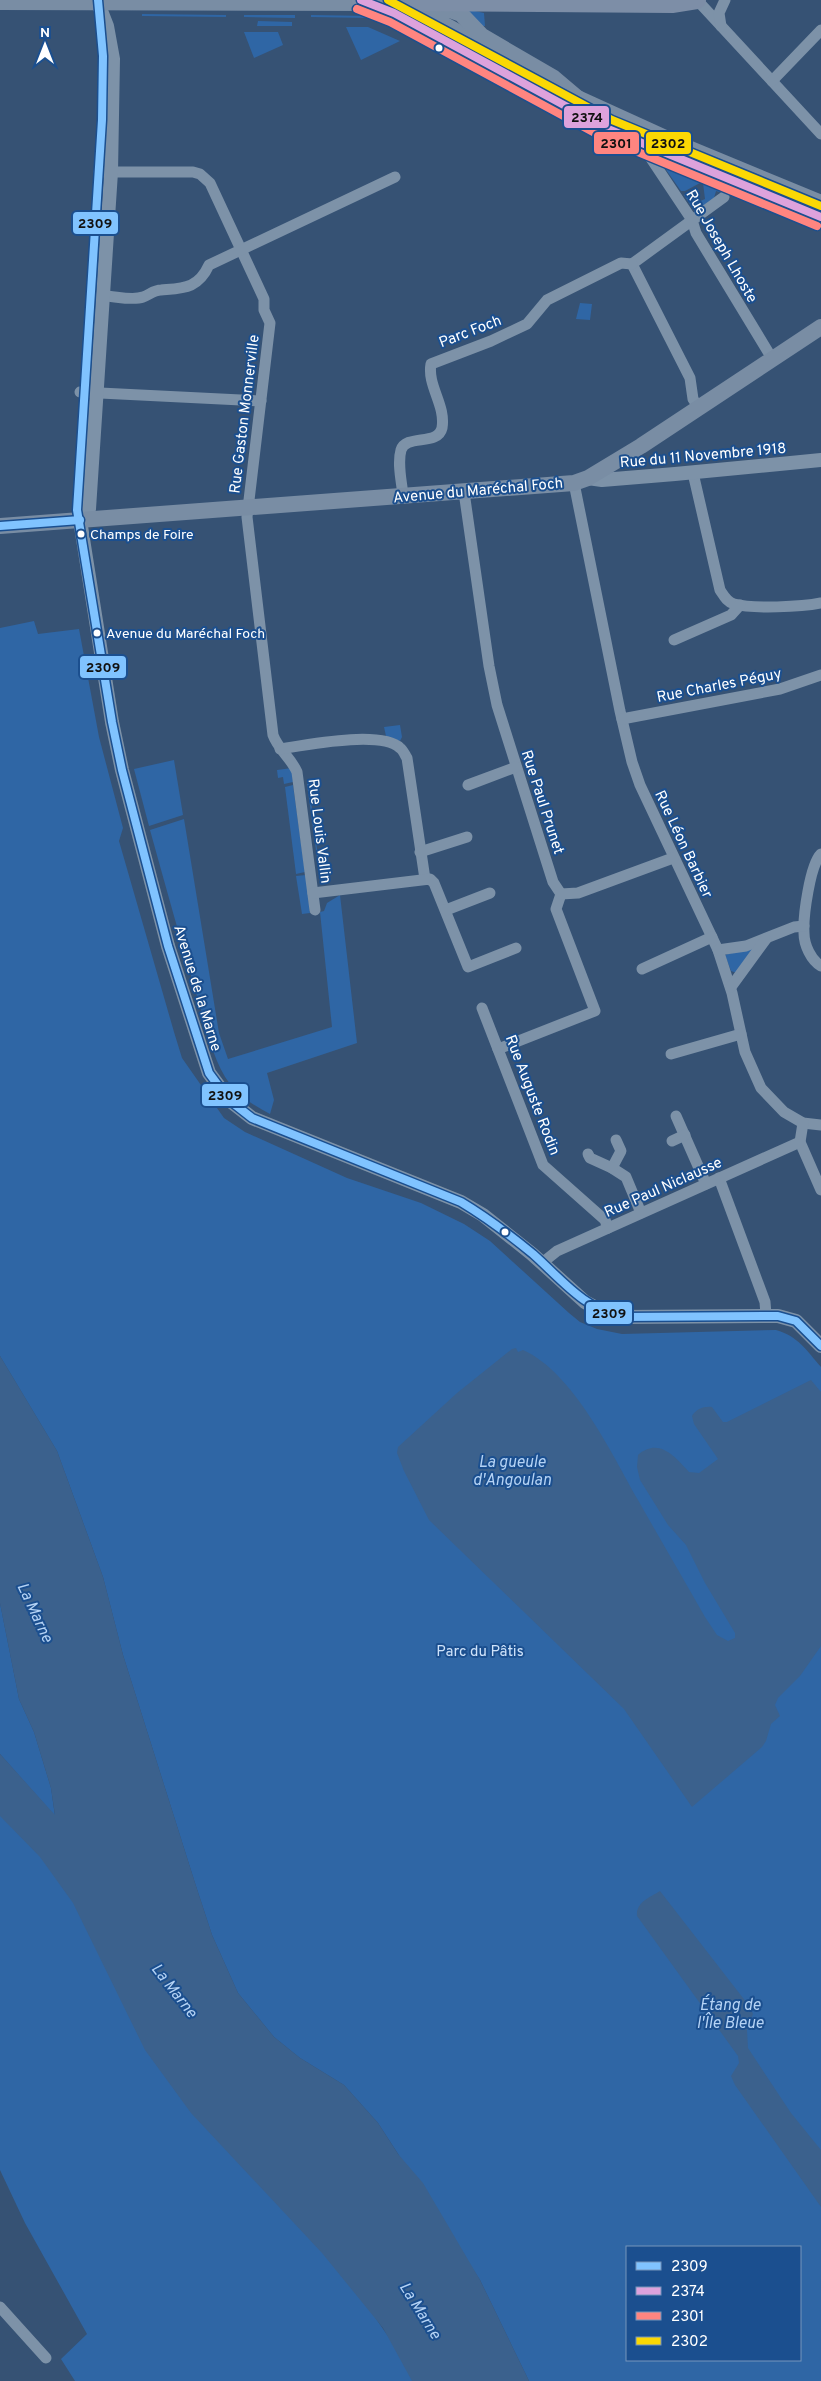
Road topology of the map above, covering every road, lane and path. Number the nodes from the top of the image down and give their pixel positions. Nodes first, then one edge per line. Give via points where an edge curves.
1 (697, 0) edge
2 (725, 0) edge
3 (98, 1) edge
4 (243, 1) edge
5 (365, 1) edge
6 (401, 1) edge
7 (432, 1) edge
8 (0, 2) edge
9 (722, 26) junction
10 (821, 30) edge
11 (772, 81) junction
12 (574, 104) junction
13 (597, 120) junction
14 (821, 134) edge
15 (652, 148) junction
16 (676, 151) junction
17 (105, 172) junction
18 (395, 177) dead end
19 (724, 197) dead end
20 (821, 203) edge
21 (821, 211) edge
22 (821, 217) edge
23 (692, 220) junction
24 (241, 249) junction
25 (632, 264) junction
26 (104, 296) junction
27 (821, 327) edge
28 (772, 360) junction
29 (87, 392) junction
30 (261, 401) junction
31 (699, 408) junction
32 (821, 460) edge
33 (693, 472) junction
34 (581, 480) junction
35 (464, 492) junction
36 (403, 496) junction
37 (248, 508) junction
38 (80, 520) junction
39 (0, 526) edge
40 (821, 604) edge
41 (740, 605) junction
42 (674, 640) dead end
43 (821, 675) edge
44 (622, 719) junction
45 (280, 749) junction
46 (516, 767) junction
47 (468, 785) dead end
48 (467, 837) dead end
49 (420, 852) junction
50 (821, 854) edge
51 (673, 858) junction
52 (425, 879) junction
53 (313, 893) junction
54 (490, 893) dead end
55 (561, 894) junction
56 (315, 910) dead end
57 (446, 910) junction
58 (804, 926) junction
59 (712, 937) junction
60 (768, 938) junction
61 (516, 948) dead end
62 (718, 950) junction
63 (821, 966) edge
64 (642, 970) dead end
65 (730, 987) junction
66 (482, 1008) dead end
67 (741, 1034) junction
68 (498, 1049) junction
69 (671, 1054) dead end
70 (676, 1116) dead end
71 (803, 1123) junction
72 (821, 1125) edge
73 (684, 1135) junction
74 (616, 1140) dead end
75 (672, 1141) dead end
76 (800, 1142) junction
77 (588, 1154) dead end
78 (612, 1168) junction
79 (719, 1178) junction
80 (706, 1184) junction
81 (821, 1190) edge
82 (641, 1213) junction
83 (608, 1228) junction
84 (542, 1263) junction
85 (766, 1315) junction
86 (821, 1346) edge
87 (0, 2307) edge
88 (46, 2358) dead end

1 - 7 main road via 672,4
1 - 9 street
2 - 9 street via 719,12
3 - 4 main road
3 - 8 main road
3 - 17 street via 107,26 113,60
4 - 5 main road
5 - 6 main road
5 - 12 main road
6 - 7 main road
6 - 12 main road via 428,10 450,10 461,14 482,36 554,78
9 - 11 street
10 - 11 street
11 - 14 street
12 - 13 main road
12 - 16 main road
13 - 15 main road
13 - 16 street
15 - 16 main road
15 - 23 street, Rue Joseph Lhoste via 650,157
16 - 20 main road
16 - 21 main road
16 - 22 main road
17 - 24 street, Rue Gaston Monnerville via 200,174 210,183
17 - 26 street
18 - 24 street
19 - 23 street
23 - 25 street
23 - 28 street, Rue Joseph Lhoste via 696,233
24 - 26 street via 209,265 203,276 183,288 159,290 141,298
24 - 30 street, Rue Gaston Monnerville via 264,299 264,310 270,323
25 - 31 street via 690,378 693,399
25 - 36 street, Parc Foch via 621,263 547,300 527,324 431,364 429,373 441,409 442,427 435,437 407,443 402,448
26 - 29 street
27 - 28 main road, Avenue du Maréchal Foch
28 - 31 main road, Avenue du Maréchal Foch
29 - 30 street
29 - 38 street via 89,509
30 - 37 street, Rue Gaston Monnerville
31 - 34 main road, Avenue du Maréchal Foch
32 - 33 street, Rue du 11 Novembre 1918
33 - 34 street, Rue du 11 Novembre 1918
33 - 41 street via 720,590 727,600
34 - 35 main road, Avenue du Maréchal Foch
34 - 44 street, Rue Léon Barbier
35 - 36 main road, Avenue du Maréchal Foch
35 - 46 street, Rue Paul Prunet via 489,666
36 - 37 main road, Avenue du Maréchal Foch
37 - 38 main road, Avenue du Maréchal Foch
37 - 45 street, Rue Gaston Monnerville via 273,735
38 - 39 main road, Avenue du Maréchal Foch
38 - 84 street, Avenue de la Marne via 122,770 168,946 204,1063 215,1083 240,1109 266,1125 461,1202 483,1215
40 - 41 street via 794,607
41 - 42 street via 731,615
43 - 44 street, Rue Charles Péguy via 780,690
44 - 51 street, Rue Léon Barbier via 640,785
45 - 49 street via 366,738 400,748 407,758
45 - 53 street, Rue Louis Vallin via 297,772
46 - 47 street
46 - 55 street, Rue Paul Prunet via 553,882
48 - 49 street
49 - 52 street
50 - 58 street via 814,864
51 - 55 street via 578,893
51 - 59 street, Rue Léon Barbier
52 - 53 street, Rue Louis Vallin
52 - 57 street via 434,883
53 - 56 street, Rue Louis Vallin
54 - 57 street
55 - 68 street via 556,909 594,1011
57 - 61 street via 468,967
58 - 60 street
58 - 63 street via 813,960
59 - 62 street, Rue Léon Barbier
59 - 64 street
60 - 62 street via 746,946
60 - 65 street
62 - 65 street, Rue Léon Barbier
65 - 67 street, Rue Léon Barbier
66 - 68 street, Rue Auguste Rodin
67 - 69 street
67 - 71 street, Rue Léon Barbier via 744,1052 760,1088 776,1106
68 - 83 street, Rue Auguste Rodin via 543,1165 604,1220
70 - 73 street
71 - 72 street
71 - 76 street
73 - 75 street
73 - 80 street
74 - 78 street via 621,1151
76 - 79 street, Rue Paul Niclausse
76 - 81 street
77 - 78 street
78 - 82 street via 626,1177
79 - 80 street, Rue Paul Niclausse
79 - 85 street via 765,1302
80 - 82 street, Rue Paul Niclausse
82 - 83 street, Rue Paul Niclausse
83 - 84 street, Rue Paul Niclausse via 557,1251
84 - 85 street, Avenue de la Marne via 585,1302 607,1314 622,1317
85 - 86 street, Avenue de la Marne via 796,1322
87 - 88 street

